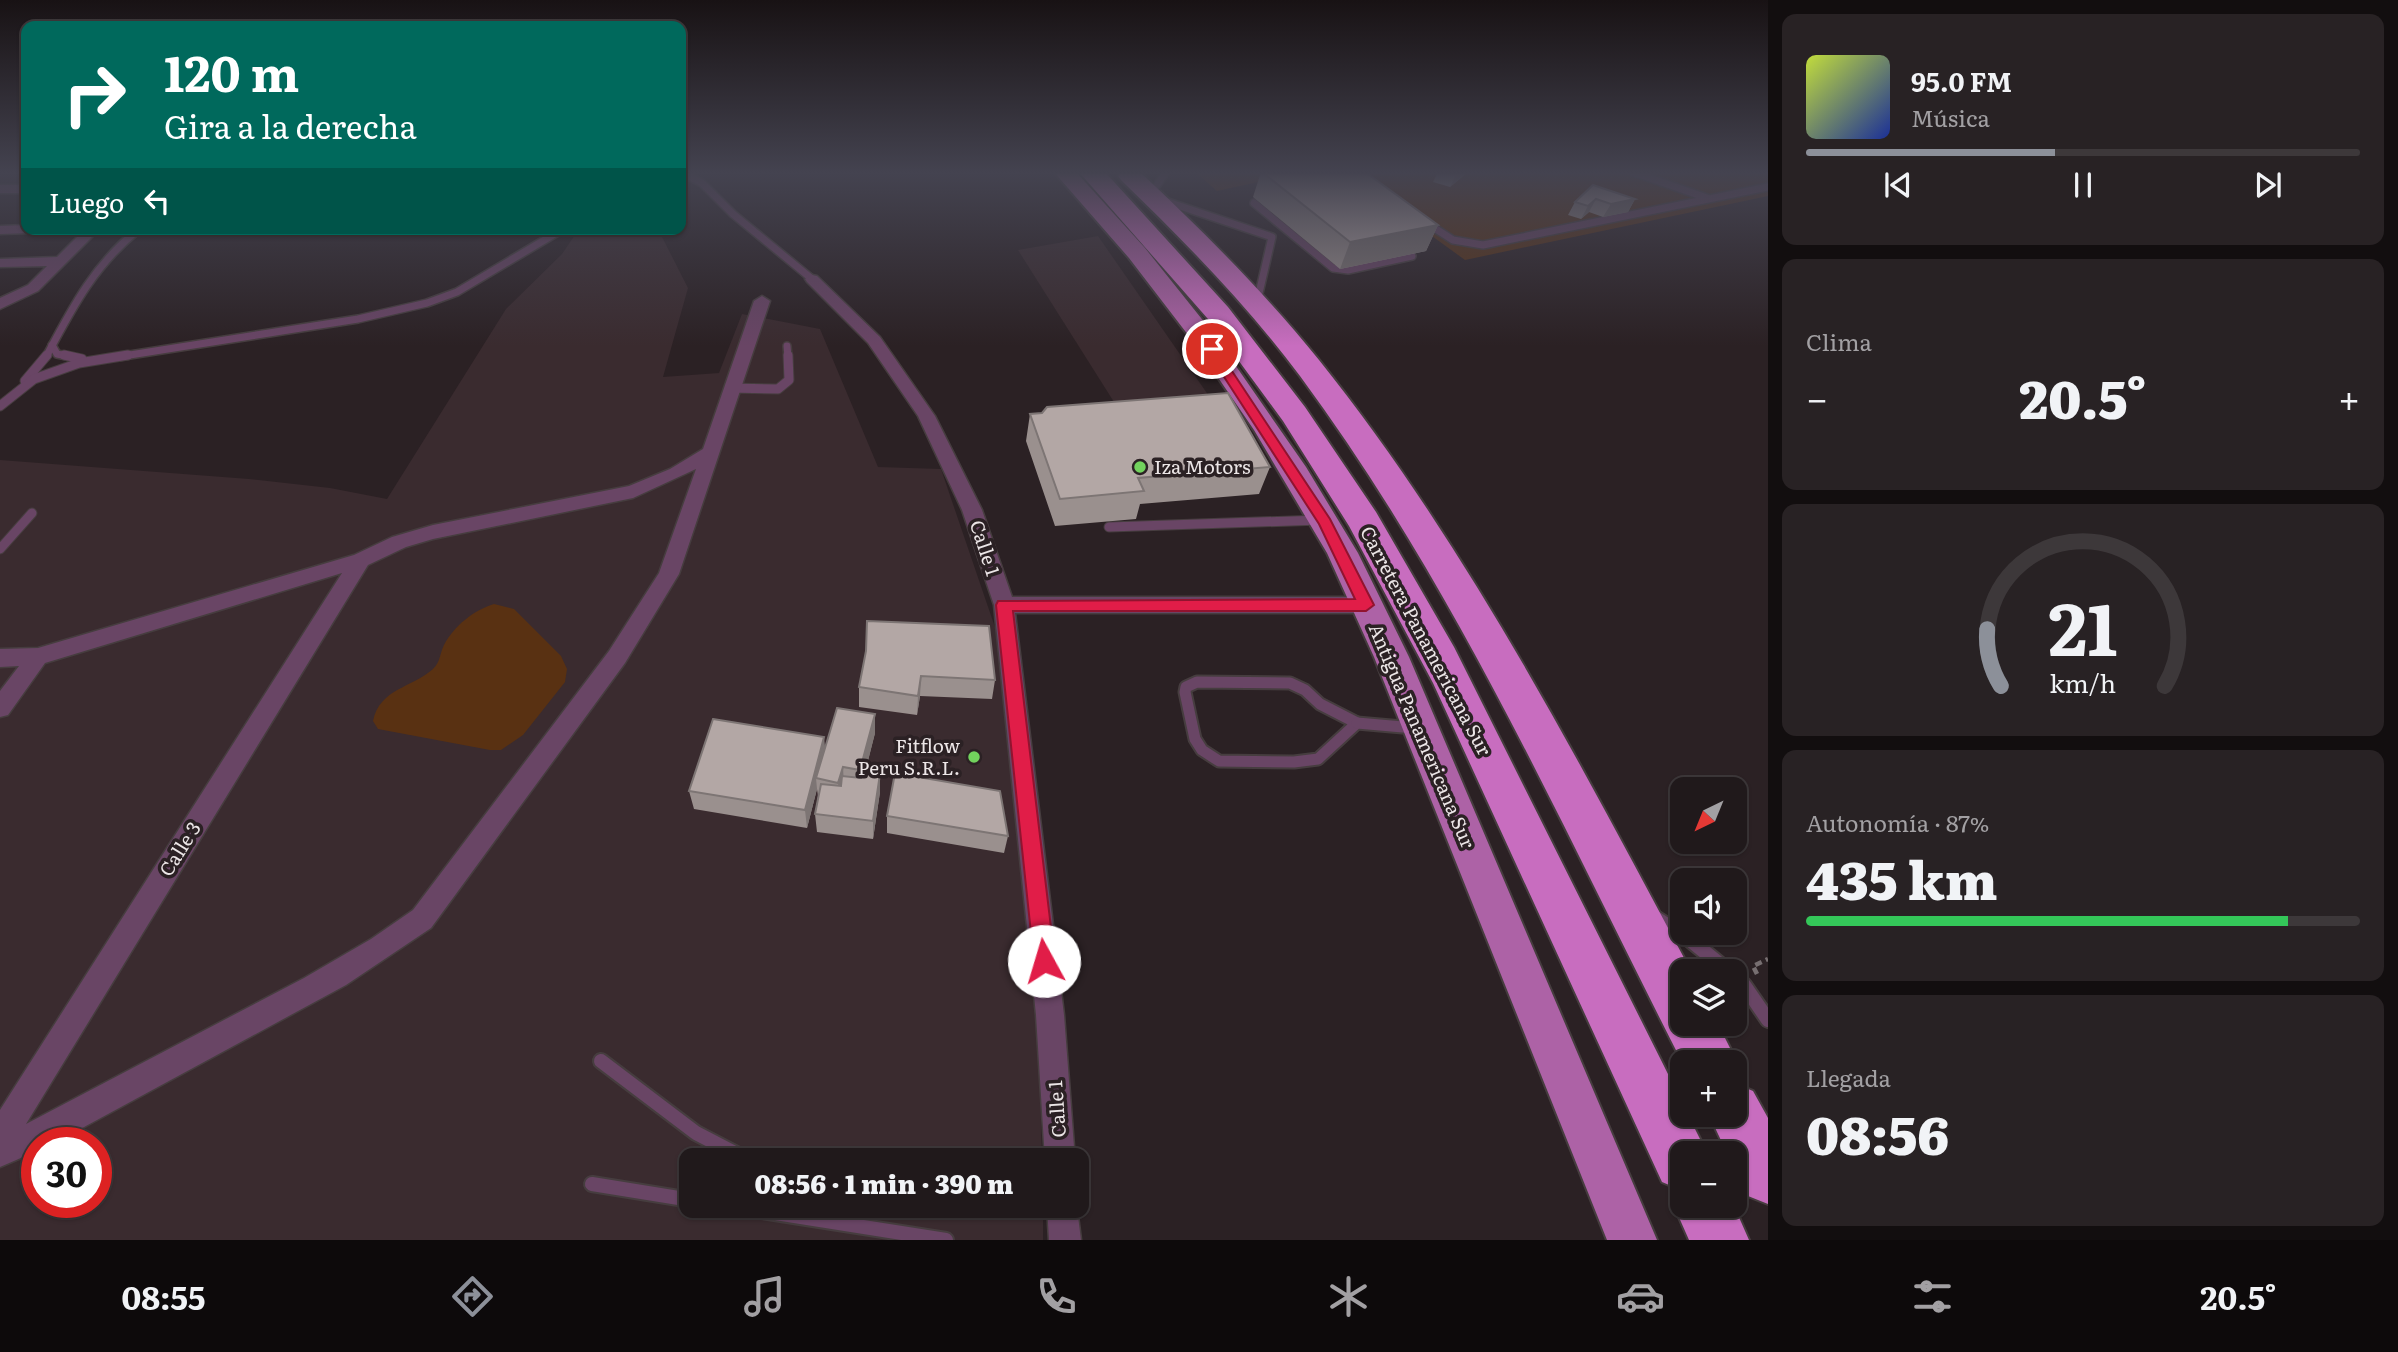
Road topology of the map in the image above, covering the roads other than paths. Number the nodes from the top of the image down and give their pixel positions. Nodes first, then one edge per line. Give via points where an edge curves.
1 (756, 230) edge
2 (1116, 230) edge
3 (1147, 230) edge
4 (1184, 230) edge
5 (1251, 230) edge
6 (1286, 230) edge
7 (1437, 230) edge
8 (1555, 230) edge
9 (1291, 234) junction
10 (87, 235) edge
11 (131, 235) edge
12 (553, 235) edge
13 (1272, 237) junction
14 (1412, 256) dead end
15 (59, 261) junction
16 (0, 263) edge
17 (812, 279) joint
18 (762, 301) dead end
19 (0, 304) edge
20 (1256, 305) junction
21 (52, 345) junction
22 (787, 346) dead end
23 (92, 360) junction
24 (731, 388) junction
25 (14, 394) junction
26 (0, 406) edge
27 (708, 453) junction
28 (32, 513) dead end
29 (1324, 520) junction
30 (1108, 527) dead end
31 (0, 549) edge
32 (361, 560) junction
33 (1004, 605) junction
34 (1366, 605) junction
35 (38, 657) junction
36 (0, 658) edge
37 (0, 708) edge
38 (1357, 723) junction
39 (1420, 729) junction
40 (1627, 899) junction
41 (1713, 959) edge
42 (1670, 983) edge
43 (1747, 989) edge
44 (1768, 1020) edge
45 (601, 1061) dead end
46 (1743, 1127) edge
47 (0, 1138) edge
48 (1672, 1141) edge
49 (721, 1148) edge
50 (1059, 1148) edge
51 (0, 1152) edge
52 (1768, 1176) edge
53 (592, 1184) dead end
54 (679, 1198) edge
55 (806, 1218) edge
56 (1062, 1218) edge
57 (1709, 1218) edge
58 (946, 1240) edge
59 (1065, 1240) edge
60 (1632, 1240) edge
61 (1720, 1240) edge

1 - 17 lane
2 - 29 main road, Antigua Panamericana Sur via 1157,275 1226,368 1253,419
3 - 48 highway, Carretera Panamericana Sur via 1274,384 1397,578
4 - 20 highway
5 - 13 lane
6 - 9 lane
7 - 8 lane via 1453,240 1483,245
9 - 13 lane
9 - 14 lane via 1341,271
10 - 15 street
11 - 21 lane via 88,282
12 - 23 lane via 457,292 427,303 358,319
13 - 20 lane
15 - 16 street
15 - 19 street via 33,288
17 - 33 street, Calle 1 via 874,340 926,416 972,510
18 - 24 street
20 - 40 highway via 1309,368 1409,512 1523,699
21 - 23 lane via 57,354
21 - 25 lane
22 - 24 lane via 789,380 784,385 778,389
23 - 25 lane via 52,370
24 - 27 street
25 - 26 lane
27 - 32 street via 633,492 433,532
27 - 51 street via 668,574 617,657 422,919 388,945 293,999 76,1118
28 - 31 lane
29 - 30 lane
29 - 34 main road, Antigua Panamericana Sur
32 - 35 street
32 - 47 street, Calle 3
33 - 34 street
33 - 50 street, Calle 1 via 1050,1014
34 - 39 main road, Antigua Panamericana Sur
35 - 36 street
35 - 37 street
38 - 38 lane via 1290,683 1197,682 1186,687 1184,697 1195,741 1202,754 1219,763 1319,758
38 - 39 lane
39 - 60 main road, Antigua Panamericana Sur
40 - 41 lane
40 - 42 highway
43 - 44 lane
45 - 49 lane
46 - 52 highway
53 - 54 lane
55 - 58 lane
56 - 59 street
57 - 61 highway

